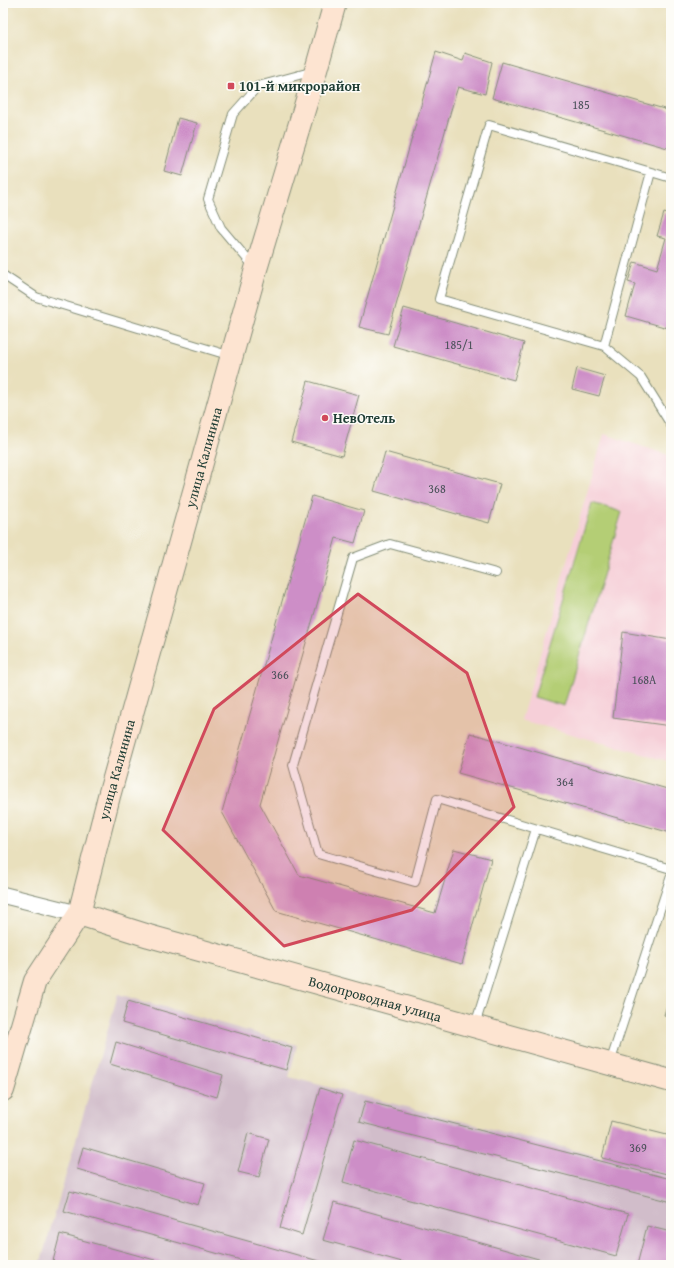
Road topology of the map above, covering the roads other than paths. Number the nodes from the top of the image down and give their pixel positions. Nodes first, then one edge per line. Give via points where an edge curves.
1 (335, 3) edge
2 (316, 70) junction
3 (651, 172) junction
4 (671, 178) edge
5 (256, 269) junction
6 (3, 275) edge
7 (604, 346) junction
8 (232, 356) junction
9 (671, 425) edge
10 (496, 573) dead end
11 (536, 829) junction
12 (671, 869) edge
13 (671, 876) edge
14 (3, 895) edge
15 (79, 914) junction
16 (474, 1025) junction
17 (610, 1063) junction
18 (671, 1081) edge
19 (3, 1090) edge

1 - 2 main road, улица Калинина
2 - 5 main road, улица Калинина
2 - 5 lane via 258,86 233,114 208,198 222,228
3 - 4 lane
3 - 7 lane
3 - 7 lane via 489,125 439,299
5 - 8 main road, улица Калинина
6 - 8 lane via 36,297
7 - 9 lane via 641,377
8 - 15 main road, улица Калинина via 109,796
10 - 11 lane via 390,544 353,558 293,765 318,854 415,882 437,800
11 - 12 lane
11 - 16 lane
13 - 17 lane
14 - 15 street
15 - 16 main road, Водопроводная улица via 149,936
15 - 19 main road, улица Калинина via 36,981
16 - 17 main road, Водопроводная улица
17 - 18 main road, Водопроводная улица

